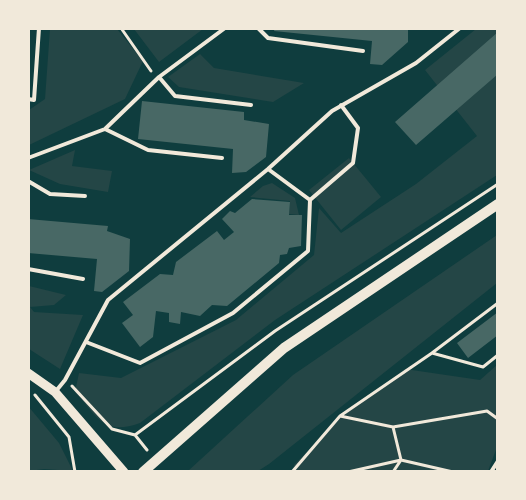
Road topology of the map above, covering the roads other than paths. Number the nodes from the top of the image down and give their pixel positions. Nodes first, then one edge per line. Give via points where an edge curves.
1 (39, 28) edge
2 (225, 28) edge
3 (258, 28) edge
4 (460, 28) edge
5 (363, 51) dead end
6 (158, 78) junction
7 (28, 99) edge
8 (251, 105) dead end
9 (341, 105) junction
10 (105, 129) junction
11 (28, 158) edge
12 (222, 158) dead end
13 (268, 169) junction
14 (28, 182) edge
15 (85, 196) dead end
16 (310, 200) junction
17 (498, 204) edge
18 (28, 269) edge
19 (83, 279) dead end
20 (86, 342) junction
21 (28, 373) edge
22 (55, 392) junction
23 (498, 461) edge
24 (124, 471) edge
25 (143, 471) edge
26 (491, 471) edge

1 - 7 lane via 34,100
2 - 6 lane
3 - 5 lane via 268,38
4 - 9 lane via 416,63
6 - 8 lane via 175,96
6 - 10 lane
9 - 13 lane
9 - 16 lane via 358,128 353,163
10 - 11 lane
10 - 12 lane via 148,150
13 - 16 lane
13 - 20 lane via 108,300
14 - 15 lane via 50,194
16 - 20 lane via 308,251 233,313 140,363
17 - 25 main road via 284,348
18 - 19 lane
20 - 22 lane via 66,380
21 - 22 street
22 - 24 street
23 - 26 lane

